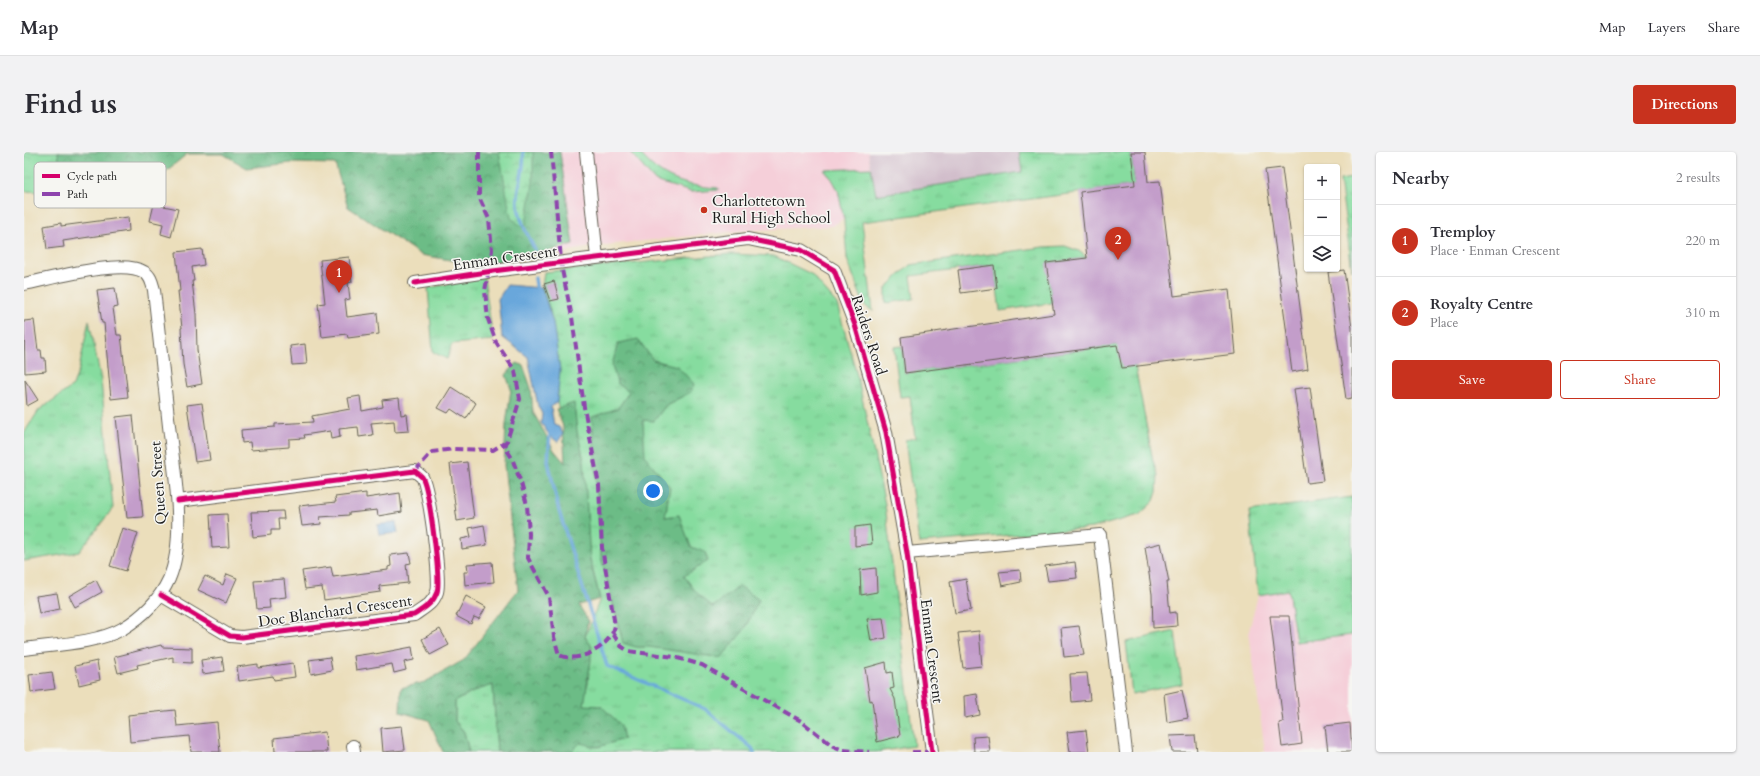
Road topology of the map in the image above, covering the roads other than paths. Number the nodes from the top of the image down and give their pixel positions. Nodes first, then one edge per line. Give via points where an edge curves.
1 (586, 152) edge
2 (597, 258) junction
3 (415, 283) dead end
4 (24, 284) edge
5 (178, 501) junction
6 (907, 553) junction
7 (161, 595) junction
8 (24, 649) edge
9 (932, 752) edge
10 (1126, 752) edge

1 - 2 street
2 - 3 street, Enman Crescent via 493,270
2 - 6 street, Raiders Road via 748,239 801,250 834,270 855,324 886,432
4 - 5 street, Queen Street via 111,267 138,269 152,279
5 - 7 street, Queen Street via 176,555
5 - 7 street, Doc Blanchard Crescent via 415,471 422,477 428,498 439,576 438,591 432,604 414,615 242,637 230,636
6 - 9 street, Enman Crescent
6 - 10 street via 1100,535
7 - 8 street, Queen Street via 149,609 114,632 100,637

